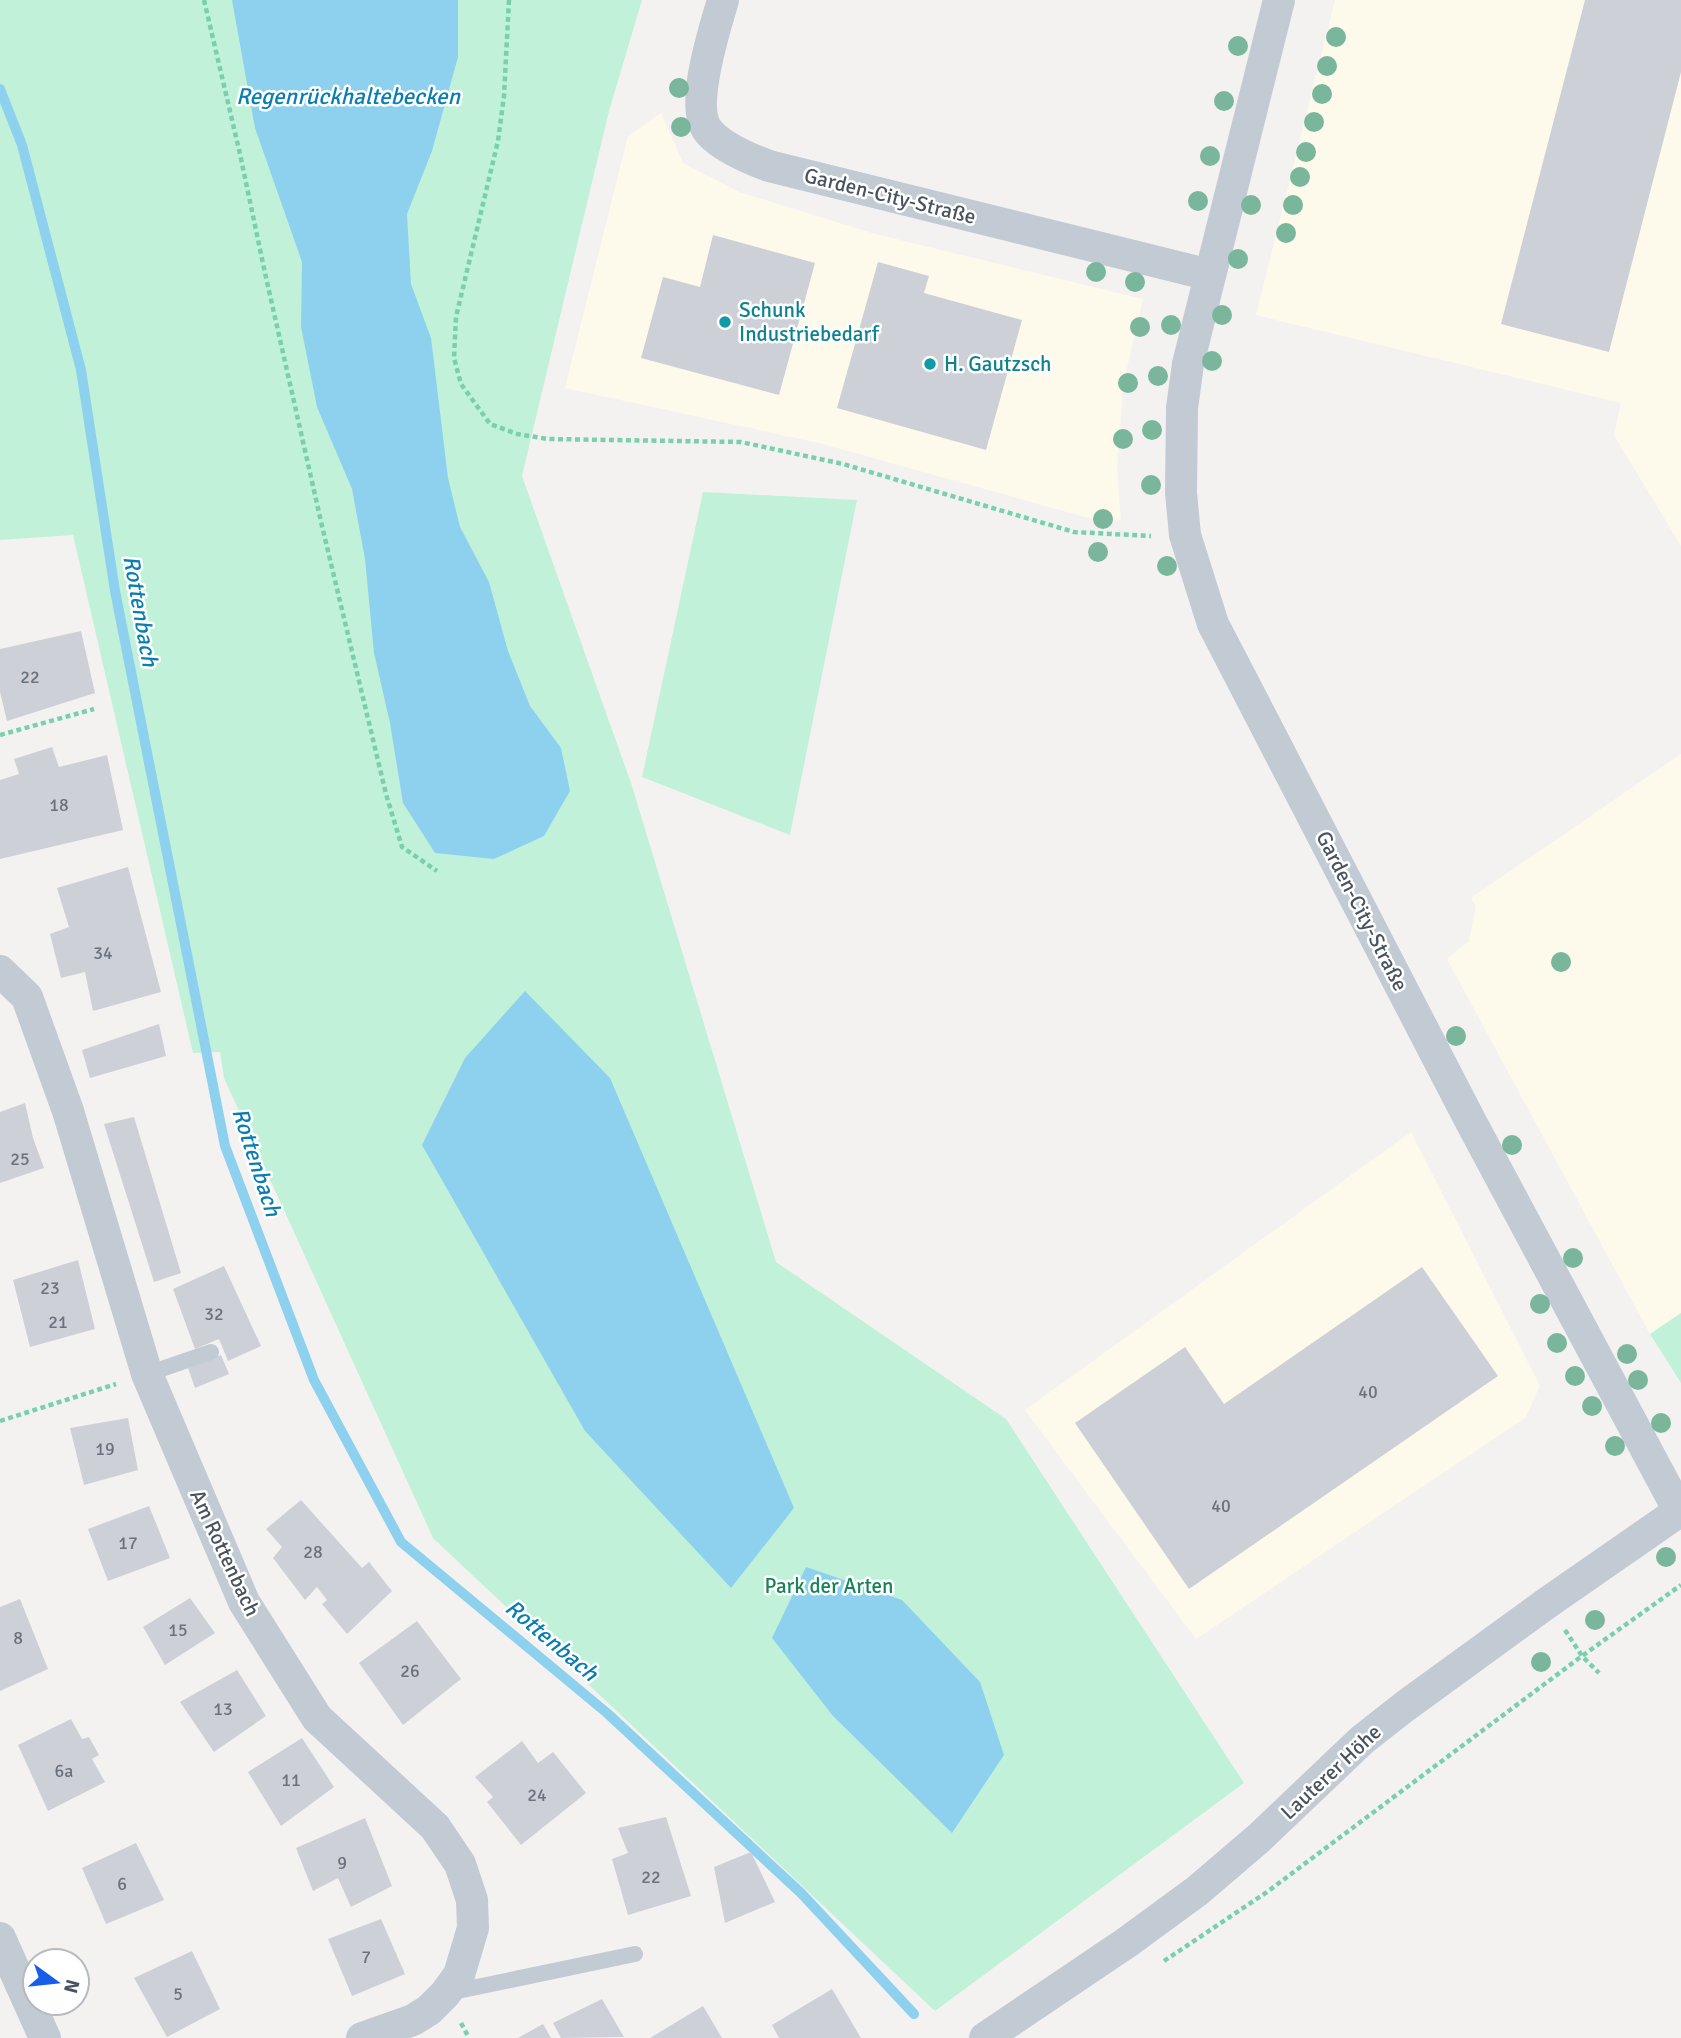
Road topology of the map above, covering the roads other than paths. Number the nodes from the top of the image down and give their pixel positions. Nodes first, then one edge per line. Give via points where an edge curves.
1 (723, 0) edge
2 (1279, 0) edge
3 (1210, 275) junction
4 (0, 971) edge
5 (211, 1352) dead end
6 (147, 1374) junction
7 (1680, 1511) edge
8 (0, 1938) edge
9 (635, 1954) dead end
10 (445, 1994) junction
11 (45, 2038) edge
12 (362, 2038) edge
13 (985, 2038) edge

1 - 3 street, Garden-City-Straße via 702,81 701,112 707,131 740,155
2 - 3 street, Garden-City-Straße
3 - 7 street, Garden-City-Straße via 1182,408 1181,493 1185,535 1213,624
4 - 6 street, Am Rottenbach via 27,997 68,1111
5 - 6 lane
6 - 10 street, Am Rottenbach via 244,1602 317,1717 435,1827 460,1864 472,1900 473,1928 459,1975
7 - 13 street, Lauterer Höhe via 1362,1740 1197,1891
8 - 11 street
9 - 10 lane
10 - 12 street, Am Rottenbach via 414,2020

